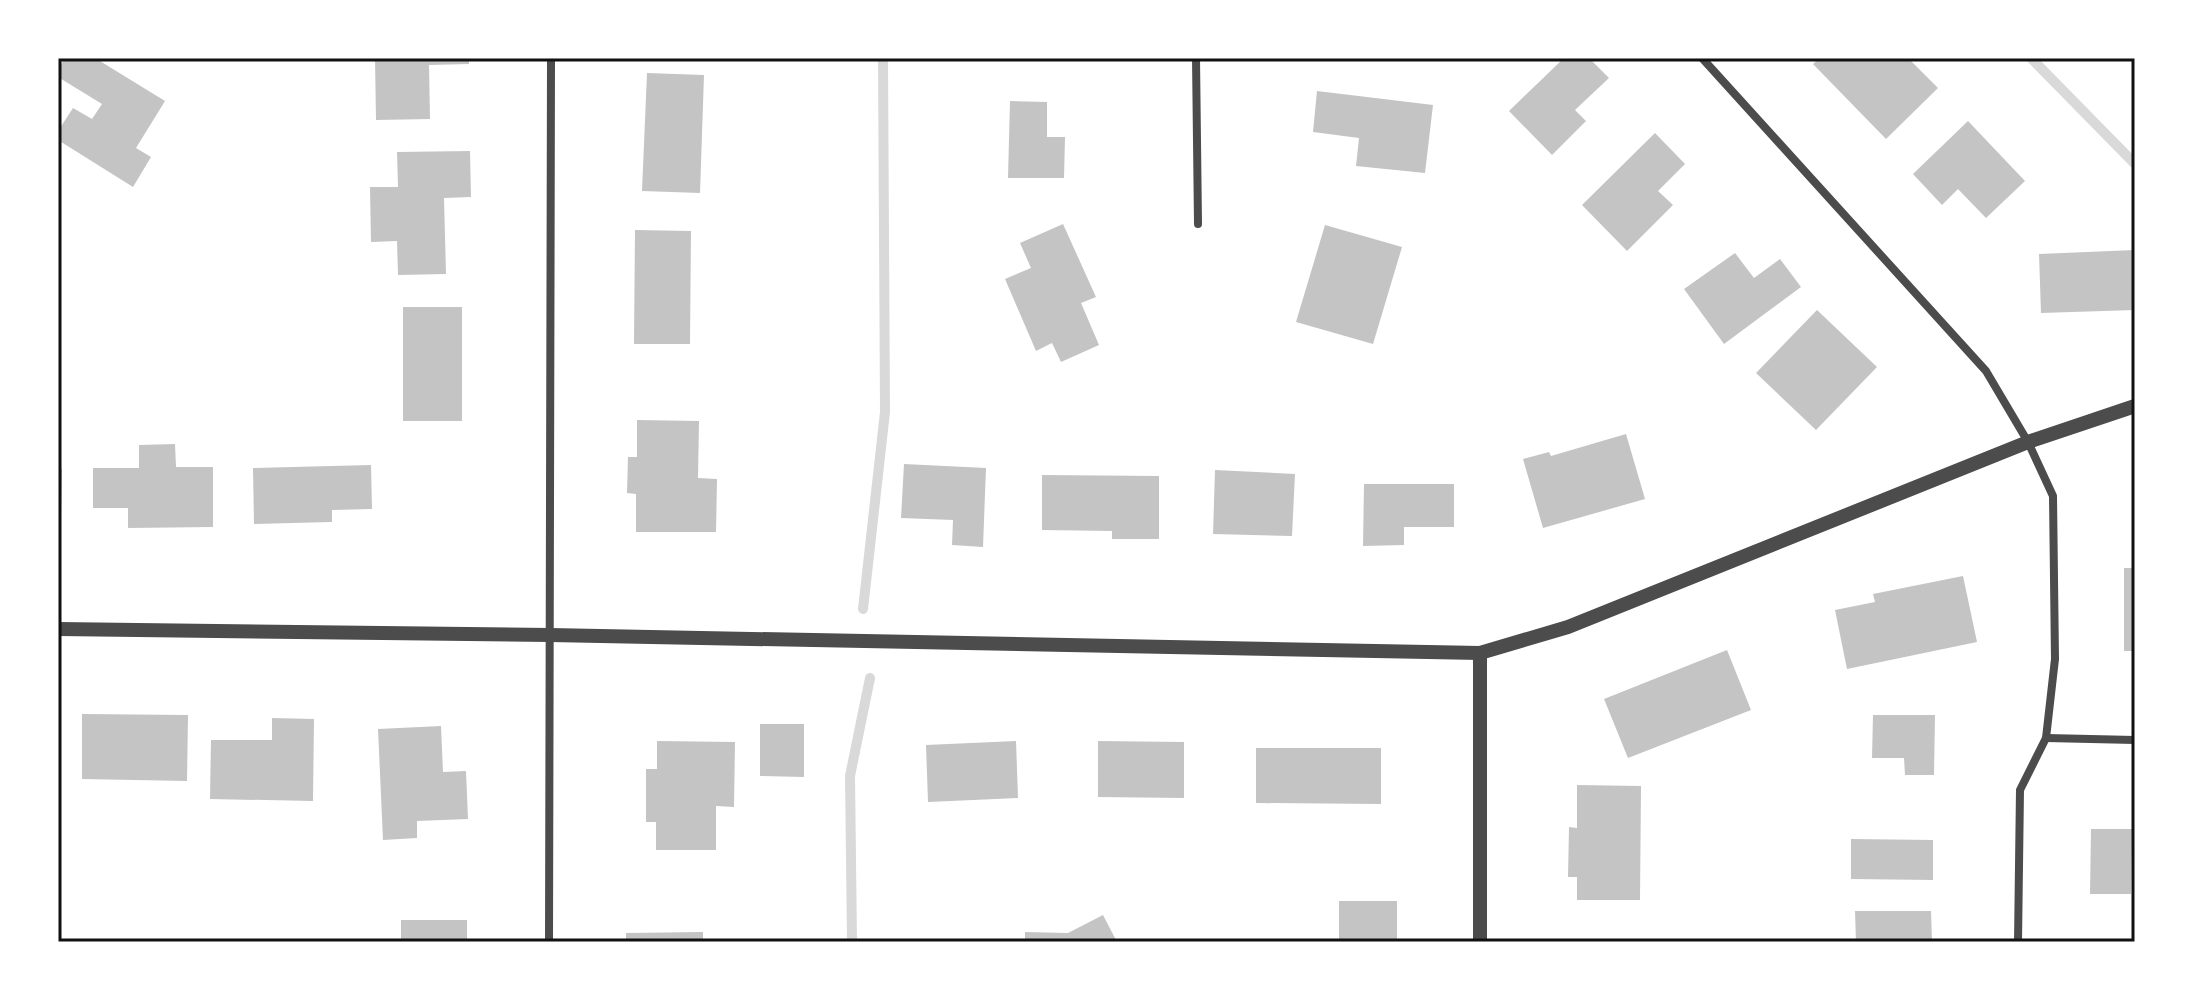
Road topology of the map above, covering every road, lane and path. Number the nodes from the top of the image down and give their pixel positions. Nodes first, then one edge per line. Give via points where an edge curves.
1 (551, 58) edge
2 (1196, 58) edge
3 (1702, 58) edge
4 (1198, 224) dead end
5 (2135, 406) edge
6 (2028, 442) junction
7 (58, 629) edge
8 (550, 635) junction
9 (1480, 653) junction
10 (2046, 738) junction
11 (2135, 740) edge
12 (549, 942) edge
13 (1480, 942) edge
14 (2018, 942) edge

1 - 8 street
2 - 4 street
3 - 6 street via 1986,371
5 - 6 street
6 - 9 street via 1568,627
6 - 10 street via 2053,496 2055,659
7 - 8 street
8 - 9 street
8 - 12 street
9 - 13 street
10 - 11 street
10 - 14 street via 2020,790

